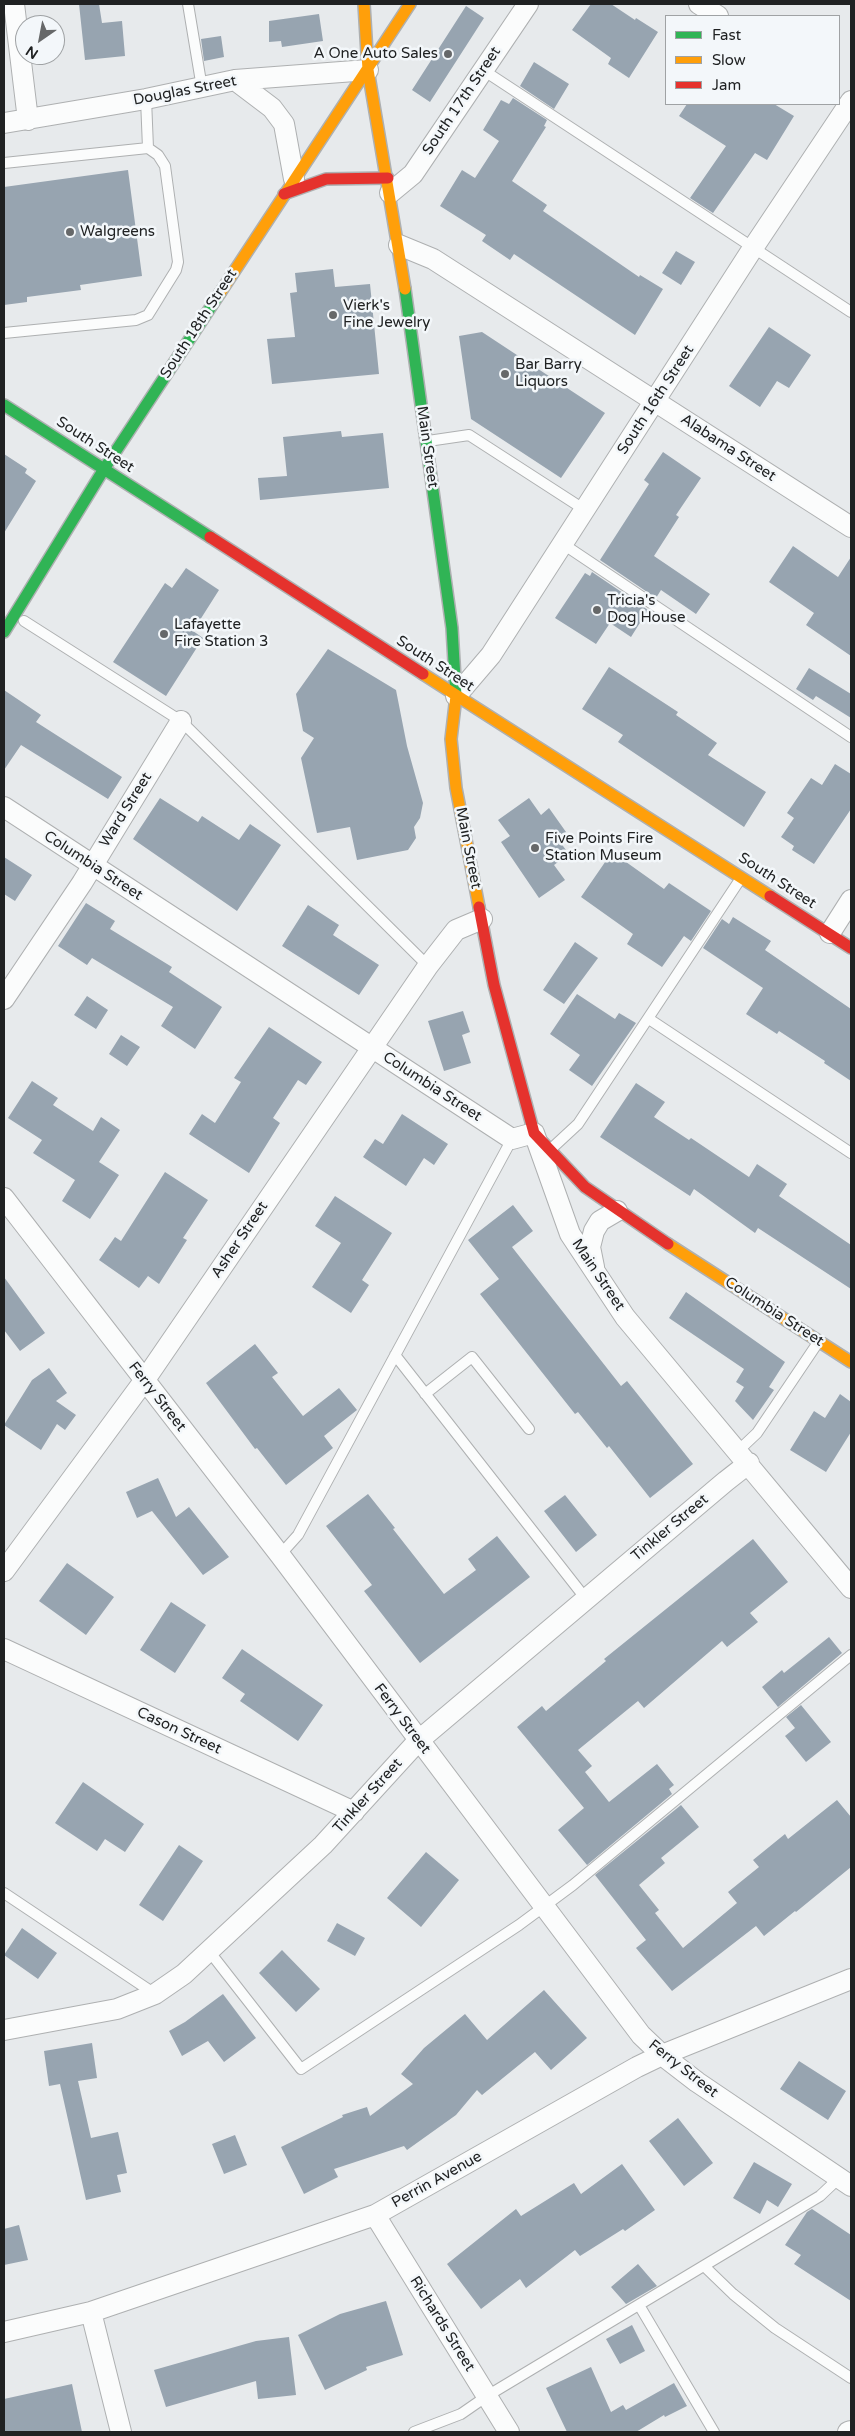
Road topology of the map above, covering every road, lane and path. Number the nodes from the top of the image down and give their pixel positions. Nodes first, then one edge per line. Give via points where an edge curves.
1 (14, 4) edge
2 (188, 4) edge
3 (364, 4) edge
4 (410, 4) edge
5 (528, 4) edge
6 (699, 4) edge
7 (716, 15) edge
8 (368, 70) junction
9 (483, 70) junction
10 (235, 80) junction
11 (202, 88) junction
12 (146, 99) junction
13 (848, 100) edge
14 (28, 120) junction
15 (4, 123) edge
16 (148, 148) junction
17 (4, 164) edge
18 (289, 186) junction
19 (389, 186) junction
20 (399, 245) junction
21 (753, 248) junction
22 (851, 312) edge
23 (4, 333) edge
24 (656, 401) junction
25 (4, 405) edge
26 (426, 441) junction
27 (104, 469) junction
28 (585, 510) junction
29 (851, 527) edge
30 (563, 544) junction
31 (24, 621) dead end
32 (4, 632) edge
33 (456, 696) junction
34 (181, 721) junction
35 (851, 737) edge
36 (4, 807) edge
37 (91, 866) junction
38 (742, 876) junction
39 (851, 900) edge
40 (482, 919) junction
41 (830, 934) junction
42 (851, 948) edge
43 (428, 966) junction
44 (4, 998) edge
45 (649, 1019) junction
46 (372, 1047) junction
47 (534, 1133) junction
48 (512, 1139) junction
49 (551, 1149) junction
50 (851, 1153) edge
51 (4, 1198) edge
52 (617, 1211) junction
53 (594, 1267) junction
54 (819, 1341) junction
55 (395, 1355) junction
56 (851, 1362) edge
57 (144, 1381) junction
58 (425, 1394) junction
59 (529, 1429) dead end
60 (744, 1457) junction
61 (280, 1555) junction
62 (4, 1571) edge
63 (851, 1588) edge
64 (586, 1599) junction
65 (4, 1649) edge
66 (851, 1655) edge
67 (418, 1741) junction
68 (354, 1812) junction
69 (4, 1893) edge
70 (544, 1906) junction
71 (209, 1951) junction
72 (851, 1979) edge
73 (155, 1994) junction
74 (4, 2030) edge
75 (662, 2055) junction
76 (845, 2182) edge
77 (375, 2215) junction
78 (704, 2266) junction
79 (639, 2305) junction
80 (91, 2312) junction
81 (4, 2332) edge
82 (851, 2378) edge
83 (487, 2396) junction
84 (121, 2432) edge
85 (414, 2432) edge
86 (509, 2432) edge
87 (714, 2432) edge

1 - 14 street
2 - 11 lane
3 - 8 main road, Main Street
4 - 8 main road, South 18th Street
5 - 9 street, South 17th Street
6 - 7 street
8 - 10 street, Douglas Street
8 - 18 main road, South 18th Street
8 - 19 main road, Main Street
9 - 19 street, South 17th Street via 413,174
9 - 21 lane
10 - 11 street, Douglas Street
10 - 18 street via 272,108 284,124
11 - 12 street, Douglas Street
12 - 14 street, Douglas Street
12 - 16 lane
13 - 21 street, South 16th Street
14 - 15 street, Douglas Street
16 - 17 lane
16 - 23 lane via 158,154 165,166 178,262 148,315 136,320
18 - 19 main road via 326,179
18 - 27 main road, South 18th Street
19 - 20 main road, Main Street
20 - 24 street, Alabama Street via 433,259
20 - 26 main road, Main Street
21 - 22 lane
21 - 24 street, South 16th Street
24 - 28 street, South 16th Street
24 - 29 street, Alabama Street
25 - 27 main road, South Street
26 - 28 lane via 469,435
26 - 33 main road, Main Street via 452,628
27 - 32 main road, South 18th Street
27 - 33 main road, South Street
28 - 30 street, South 16th Street
30 - 33 street, South 16th Street via 491,655
30 - 35 lane
31 - 34 lane
33 - 38 main road, South Street
33 - 40 main road, Main Street via 451,740 456,788
34 - 37 street, Ward Street
34 - 43 lane
36 - 37 street, Columbia Street
37 - 44 street, Ward Street
37 - 46 street, Columbia Street
38 - 41 main road, South Street
38 - 45 lane
39 - 41 street
40 - 43 street, Asher Street via 456,930
40 - 47 main road, Main Street via 494,985
41 - 42 main road, South Street
43 - 46 street, Asher Street
45 - 49 lane via 578,1124
45 - 50 lane
46 - 48 street, Columbia Street
46 - 57 street, Asher Street
47 - 48 street
47 - 49 main road, Columbia Street
47 - 53 street, Main Street via 570,1234
48 - 55 lane
49 - 52 main road, Columbia Street via 585,1187
51 - 57 street, Ferry Street
52 - 53 street via 600,1221 594,1232 590,1248
52 - 54 main road, Columbia Street
53 - 60 street, Main Street via 625,1317
54 - 56 main road, Columbia Street
54 - 60 lane
55 - 58 lane
55 - 61 lane via 298,1535
57 - 61 street, Ferry Street
57 - 62 street, Asher Street
58 - 59 lane via 472,1357
58 - 64 lane
60 - 63 street, Main Street
60 - 64 street, Tinkler Street
61 - 67 street, Ferry Street
64 - 67 street, Tinkler Street
65 - 68 street, Cason Street
66 - 70 lane
67 - 68 street, Tinkler Street
67 - 70 street, Ferry Street
68 - 71 street, Tinkler Street
69 - 73 lane
70 - 71 lane via 301,2069
70 - 75 street, Ferry Street via 641,2035
71 - 73 street, Tinkler Street
72 - 75 street, Perrin Avenue
73 - 74 street, Tinkler Street via 117,2009
75 - 76 street, Ferry Street
75 - 77 street, Perrin Avenue
76 - 78 lane
77 - 80 street, Perrin Avenue
77 - 83 street, Richards Street
78 - 79 lane
78 - 82 lane via 775,2328
79 - 83 lane
79 - 87 lane
80 - 81 street, Perrin Avenue
80 - 84 street
83 - 85 lane via 462,2414
83 - 86 street, Richards Street

